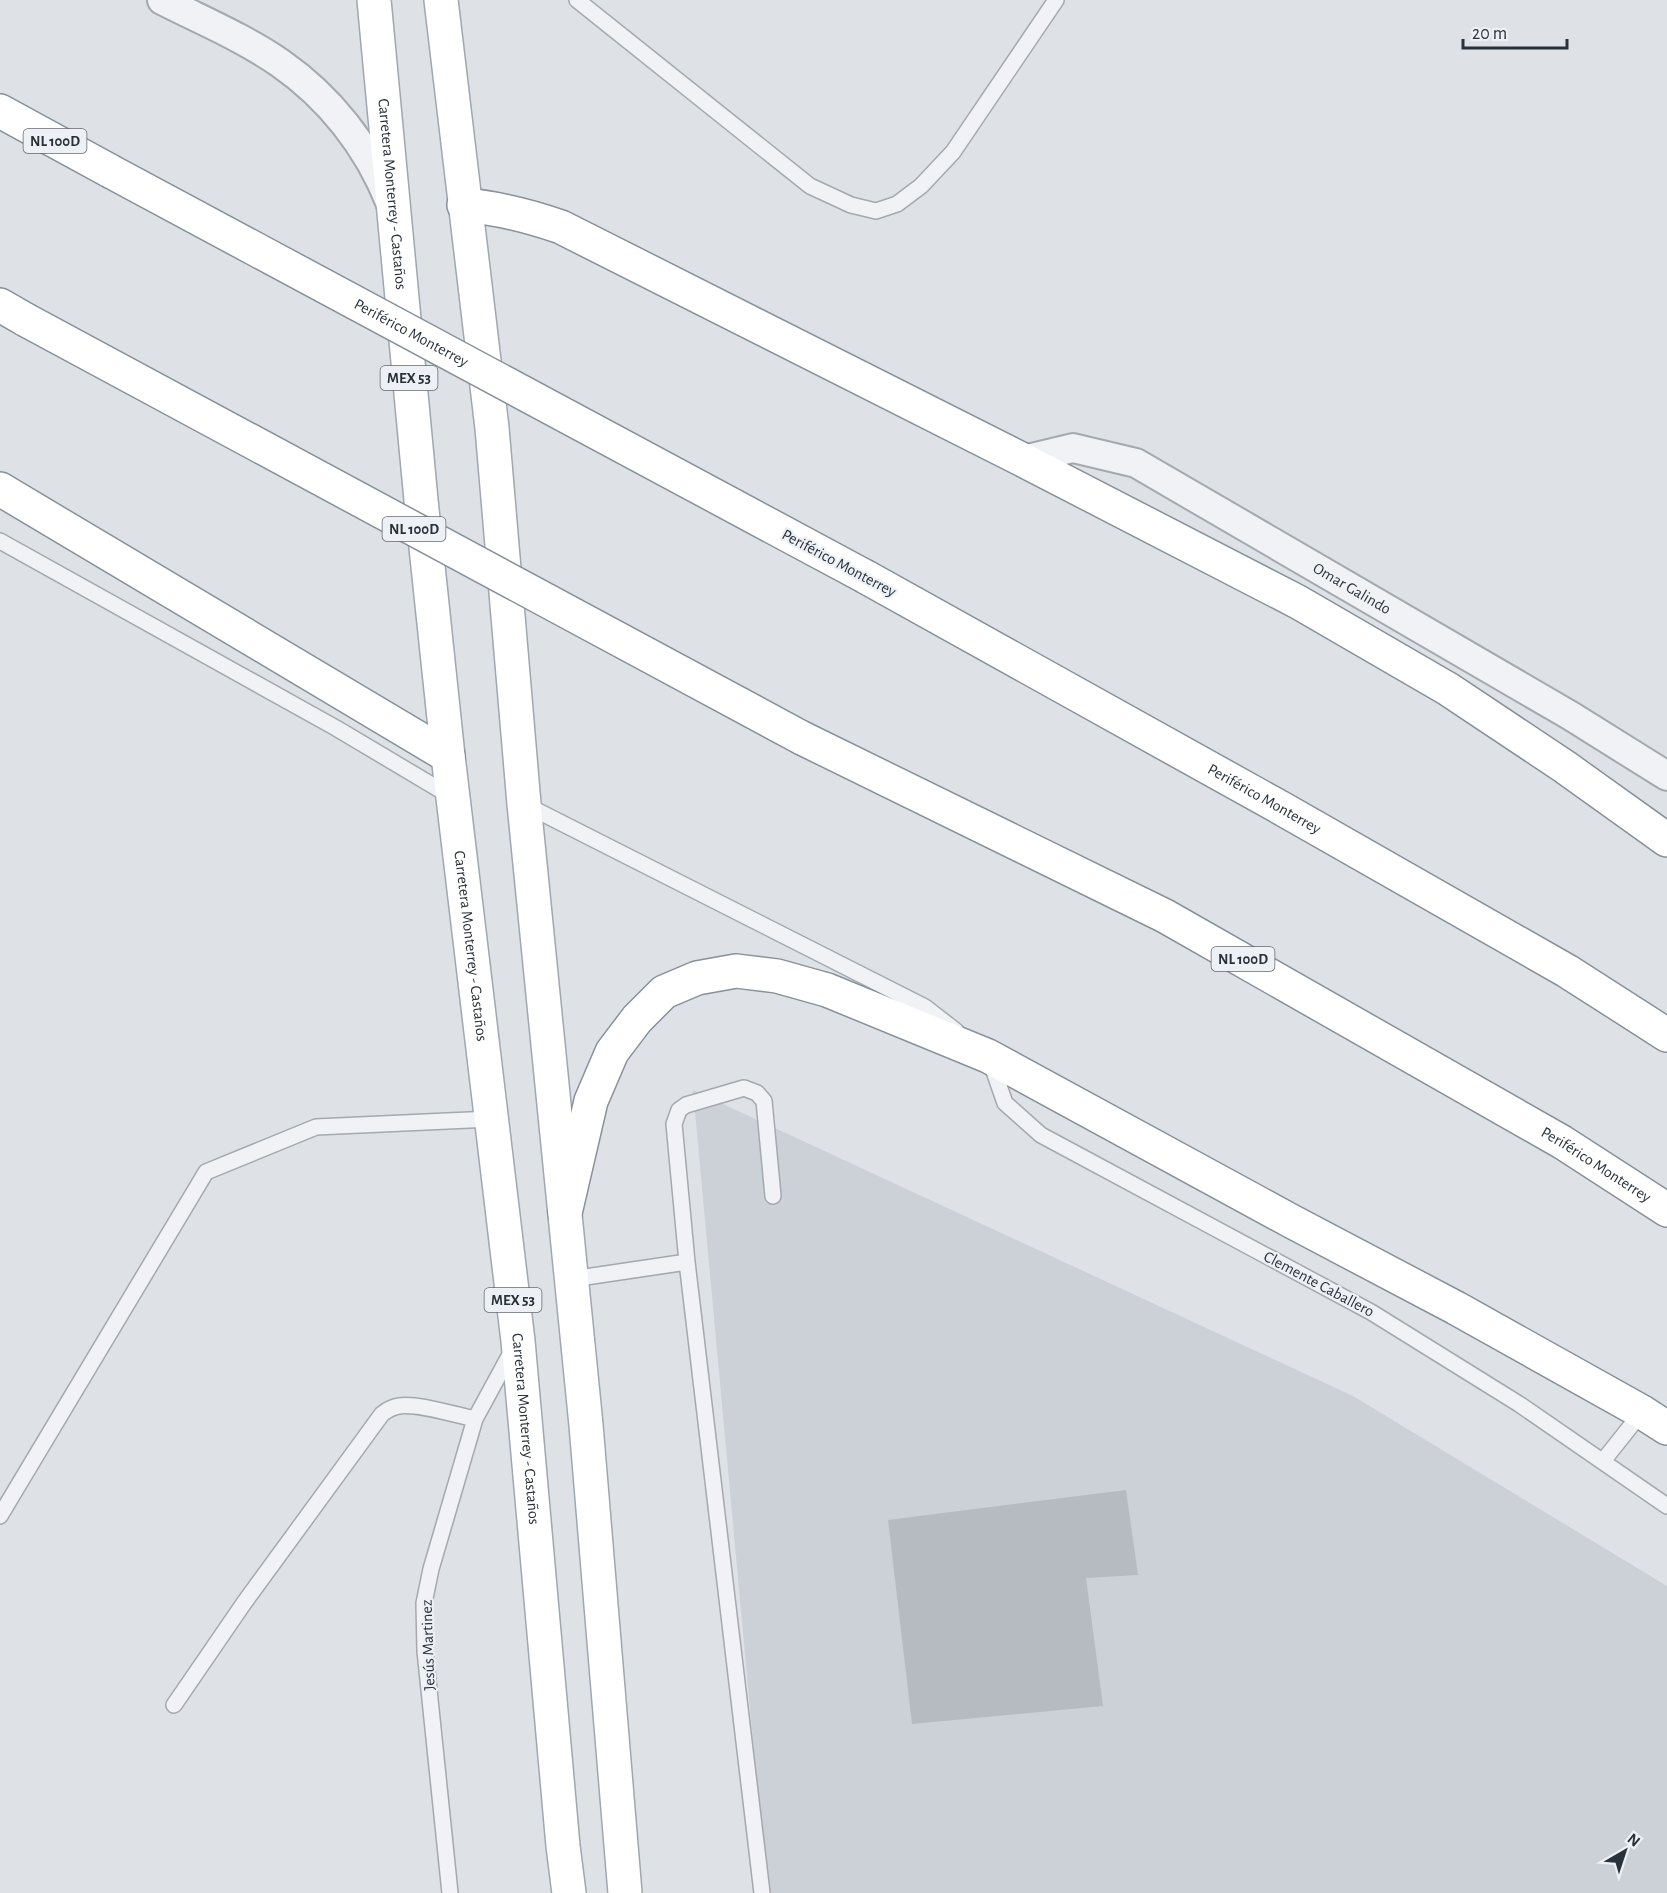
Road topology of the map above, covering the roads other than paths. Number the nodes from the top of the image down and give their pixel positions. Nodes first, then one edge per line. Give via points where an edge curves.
1 (162, 0) edge
2 (374, 0) edge
3 (441, 0) edge
4 (577, 0) edge
5 (1056, 0) edge
6 (0, 111) edge
7 (464, 205) junction
8 (395, 216) junction
9 (13, 313) edge
10 (1023, 460) junction
11 (0, 489) edge
12 (0, 541) edge
13 (448, 756) junction
14 (1667, 776) edge
15 (452, 797) junction
16 (524, 804) junction
17 (1667, 840) edge
18 (1667, 1035) edge
19 (988, 1056) junction
20 (491, 1119) junction
21 (773, 1196) dead end
22 (1667, 1210) edge
23 (565, 1213) junction
24 (687, 1262) junction
25 (572, 1279) junction
26 (518, 1341) junction
27 (475, 1419) junction
28 (1654, 1420) edge
29 (1603, 1461) junction
30 (1667, 1506) edge
31 (0, 1516) edge
32 (174, 1705) dead end
33 (450, 1893) edge
34 (569, 1893) edge
35 (625, 1893) edge
36 (762, 1893) edge

1 - 8 street via 279,62 324,100 366,154
2 - 8 main road, Carretera Monterrey - Castaños / MEX 53
3 - 7 main road
4 - 5 lane via 810,186 851,205 876,211 897,204 921,186 953,152
6 - 18 main road, Periférico Monterrey / NL 100D, bridge via 866,576 1568,971
7 - 10 main road via 495,207 561,227
7 - 16 main road via 492,428
8 - 13 main road, Carretera Monterrey - Castaños / MEX 53
9 - 22 main road, Periférico Monterrey / NL 100D, bridge via 802,738 1166,916 1562,1142
10 - 14 street, Omar Galindo via 1073,448 1136,463 1561,710
10 - 17 main road via 1298,602 1448,689
11 - 13 main road
12 - 15 lane
13 - 15 main road, Carretera Monterrey - Castaños / MEX 53
15 - 20 main road, Carretera Monterrey - Castaños / MEX 53
16 - 19 lane via 925,1006
16 - 23 main road
19 - 23 main road via 826,990 777,976 736,971 697,978 664,992 612,1052 591,1101
19 - 28 main road via 1456,1308
19 - 29 lane, Clemente Caballero via 1005,1103 1041,1135 1371,1312
20 - 26 main road, Carretera Monterrey - Castaños / MEX 53
20 - 31 lane via 316,1127 206,1172
21 - 24 lane via 764,1101 758,1093 744,1088 686,1105 675,1124
23 - 25 main road
24 - 25 lane
24 - 36 lane
25 - 35 main road
26 - 27 lane, Jesús Martinez
26 - 34 main road, Carretera Monterrey - Castaños / MEX 53
27 - 32 lane via 400,1406 382,1414
27 - 33 lane, Jesús Martinez via 424,1603 425,1651
28 - 29 lane
29 - 30 lane, Clemente Caballero

